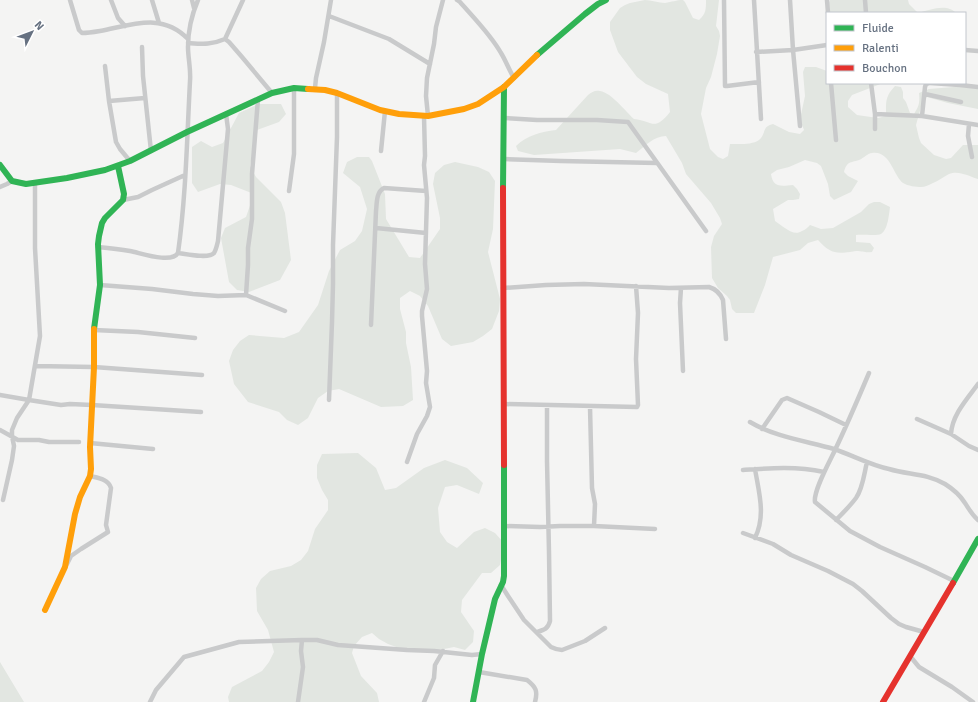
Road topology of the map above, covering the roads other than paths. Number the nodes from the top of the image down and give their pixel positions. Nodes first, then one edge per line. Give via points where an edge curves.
1 (70, 0) edge
2 (111, 0) edge
3 (152, 0) edge
4 (192, 0) edge
5 (198, 0) edge
6 (243, 0) edge
7 (331, 0) edge
8 (443, 0) edge
9 (457, 0) edge
10 (606, 0) edge
11 (724, 0) edge
12 (754, 0) edge
13 (790, 0) edge
14 (827, 0) edge
15 (865, 0) edge
16 (194, 10) junction
17 (828, 12) edge
18 (866, 12) edge
19 (328, 16) junction
20 (159, 23) junction
21 (125, 26) junction
22 (225, 39) junction
23 (188, 41) junction
24 (826, 45) edge
25 (142, 47) dead end
26 (793, 50) junction
27 (966, 50) edge
28 (756, 52) junction
29 (978, 52) edge
30 (430, 64) junction
31 (105, 66) dead end
32 (514, 78) junction
33 (759, 82) junction
34 (831, 84) edge
35 (871, 84) edge
36 (926, 84) edge
37 (945, 84) edge
38 (504, 87) junction
39 (978, 87) edge
40 (294, 88) junction
41 (315, 88) junction
42 (272, 93) junction
43 (337, 93) junction
44 (924, 94) junction
45 (145, 98) junction
46 (258, 99) junction
47 (109, 101) junction
48 (961, 102) dead end
49 (385, 111) junction
50 (226, 114) junction
51 (875, 114) junction
52 (426, 116) junction
53 (922, 116) junction
54 (504, 118) junction
55 (762, 119) dead end
56 (969, 124) junction
57 (800, 126) dead end
58 (978, 126) edge
59 (875, 129) dead end
60 (187, 132) junction
61 (836, 140) dead end
62 (151, 150) junction
63 (381, 151) dead end
64 (972, 157) dead end
65 (504, 159) junction
66 (130, 161) junction
67 (656, 163) junction
68 (0, 165) edge
69 (118, 166) junction
70 (185, 175) junction
71 (12, 181) junction
72 (35, 183) junction
73 (0, 186) edge
74 (289, 191) dead end
75 (426, 191) junction
76 (123, 200) junction
77 (376, 228) junction
78 (706, 231) dead end
79 (426, 233) junction
80 (98, 247) junction
81 (178, 253) junction
82 (100, 284) junction
83 (636, 286) junction
84 (503, 288) junction
85 (681, 288) junction
86 (246, 295) junction
87 (285, 311) dead end
88 (371, 325) dead end
89 (94, 330) junction
90 (195, 338) dead end
91 (726, 339) dead end
92 (35, 366) junction
93 (94, 367) junction
94 (683, 371) dead end
95 (869, 373) dead end
96 (202, 374) dead end
97 (978, 384) edge
98 (0, 395) edge
99 (28, 400) junction
100 (329, 400) dead end
101 (504, 404) junction
102 (92, 405) junction
103 (547, 405) junction
104 (590, 407) junction
105 (201, 412) dead end
106 (917, 419) dead end
107 (750, 422) dead end
108 (846, 425) junction
109 (762, 429) junction
110 (0, 430) edge
111 (951, 434) junction
112 (12, 436) junction
113 (79, 442) dead end
114 (90, 443) junction
115 (153, 449) dead end
116 (836, 450) junction
117 (978, 450) edge
118 (407, 462) dead end
119 (867, 462) junction
120 (755, 469) junction
121 (743, 470) dead end
122 (824, 472) junction
123 (90, 476) junction
124 (3, 500) dead end
125 (836, 520) junction
126 (978, 520) edge
127 (504, 526) junction
128 (594, 526) junction
129 (549, 527) junction
130 (655, 529) dead end
131 (743, 533) dead end
132 (755, 538) junction
133 (978, 538) edge
134 (65, 567) junction
135 (954, 581) junction
136 (501, 585) junction
137 (45, 610) dead end
138 (605, 628) dead end
139 (537, 632) junction
140 (924, 632) junction
141 (302, 640) junction
142 (443, 652) junction
143 (482, 654) junction
144 (910, 656) junction
145 (479, 672) junction
146 (150, 702) edge
147 (298, 702) edge
148 (424, 702) edge
149 (473, 702) edge
150 (535, 702) edge
151 (884, 702) edge
152 (973, 702) edge

1 - 21 street via 82,33
2 - 21 street via 118,18
3 - 20 street
4 - 16 street
5 - 16 street
6 - 22 street
7 - 19 street
8 - 30 street
9 - 32 street via 498,48
10 - 32 street via 542,50
11 - 33 street via 725,86
12 - 28 street
13 - 26 street
14 - 17 street
15 - 18 street
16 - 23 street
19 - 30 street via 390,39
19 - 41 street
20 - 21 street via 136,23
20 - 23 street via 182,33
22 - 23 street via 207,45
22 - 42 street
23 - 60 street via 190,78
24 - 26 street
25 - 45 street
26 - 28 street
26 - 57 street
27 - 29 street
28 - 33 street
30 - 52 street via 426,86
31 - 47 street
32 - 38 street
33 - 55 street
34 - 61 street
35 - 51 street
36 - 44 street
37 - 39 street
38 - 52 street via 464,110
38 - 54 street
40 - 41 street
40 - 42 street
40 - 74 street via 294,154
41 - 43 street
42 - 46 street
43 - 49 street
43 - 100 street
44 - 48 street
44 - 53 street
45 - 47 street
45 - 62 street
46 - 50 street
46 - 86 street
47 - 66 street via 116,142
49 - 52 street
49 - 63 street
50 - 60 street
50 - 81 street via 228,129 215,251 207,256
51 - 53 street
51 - 59 street
52 - 75 street
53 - 56 street
54 - 65 street
54 - 67 street via 627,121
56 - 58 street
56 - 64 street via 968,136
60 - 62 street
60 - 70 street
62 - 66 street
65 - 67 street
65 - 84 street
66 - 69 street
67 - 78 street
68 - 71 street
69 - 72 street
69 - 76 street
70 - 76 street via 138,197
70 - 81 street
71 - 72 street
71 - 73 street
72 - 92 street via 35,256 40,336
75 - 77 street via 382,188 378,194
75 - 79 street
76 - 80 street via 102,223
77 - 79 street
77 - 88 street
79 - 118 street via 427,289 422,316 430,407
80 - 81 street via 171,258
80 - 82 street
82 - 86 street via 218,296
82 - 89 street
83 - 84 street via 546,284
83 - 85 street
83 - 104 street via 638,406
84 - 101 street
85 - 91 street via 709,287 718,291 723,300
85 - 94 street
86 - 87 street
89 - 90 street
89 - 93 street
92 - 93 street
92 - 99 street
93 - 96 street
93 - 102 street
95 - 108 street
97 - 111 street via 958,413
98 - 99 street
99 - 102 street via 61,405
99 - 112 street via 17,418
101 - 103 street
101 - 127 street
102 - 105 street
102 - 114 street
103 - 104 street
103 - 129 street
104 - 128 street
106 - 111 street
107 - 109 street
108 - 109 street via 786,398
108 - 116 street
109 - 116 street
110 - 112 street
111 - 117 street
112 - 113 street via 18,440
112 - 124 street via 14,446
114 - 115 street
114 - 123 street
116 - 119 street
116 - 122 street
119 - 125 street via 859,492
119 - 126 street via 887,469 927,476 946,485 960,497
120 - 121 street
120 - 122 street via 794,468
120 - 132 street via 762,512
122 - 125 street via 815,502
123 - 134 street via 75,514
123 - 134 street via 107,481 112,488 106,525 108,532 72,556
125 - 135 street via 880,547
127 - 129 street
127 - 136 street via 504,576
128 - 129 street
128 - 130 street
129 - 139 street via 550,620 547,628
131 - 132 street
132 - 140 street via 773,544 784,552 853,584 899,624
133 - 135 street
134 - 137 street
135 - 140 street
136 - 139 street via 524,620
136 - 143 street via 495,599
138 - 139 street via 585,642 562,650 551,647
140 - 144 street
141 - 142 street
141 - 146 street via 239,642 184,657 156,690
141 - 147 street
142 - 143 street
142 - 148 street via 435,666 434,678
143 - 145 street
144 - 151 street
144 - 152 street via 919,667
145 - 149 street
145 - 150 street via 527,680 537,693

